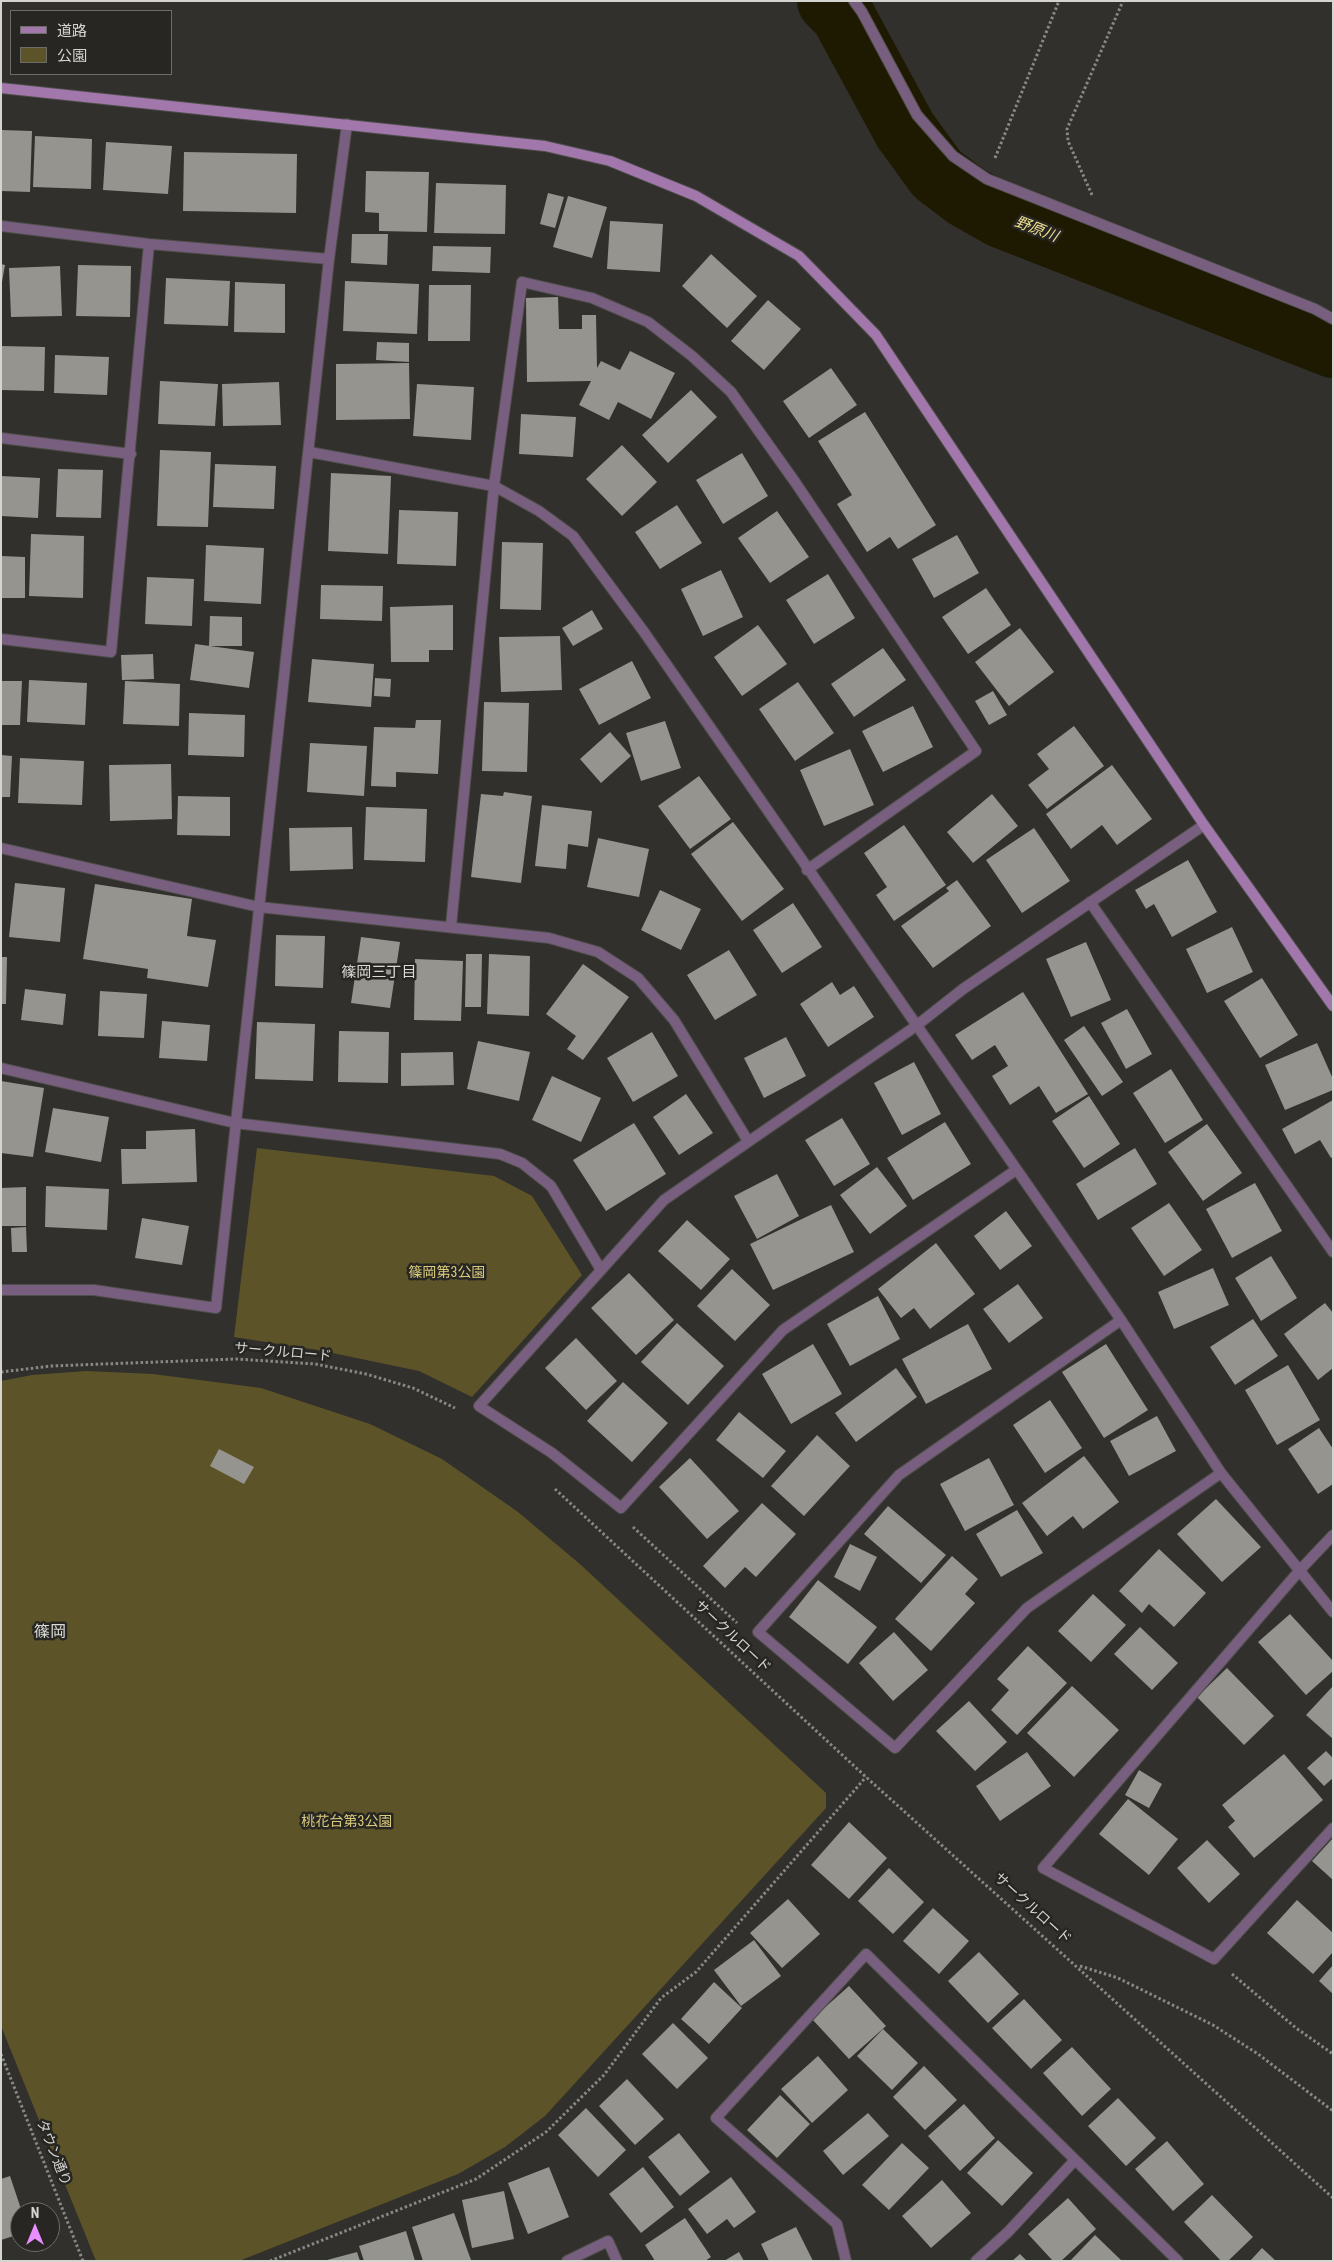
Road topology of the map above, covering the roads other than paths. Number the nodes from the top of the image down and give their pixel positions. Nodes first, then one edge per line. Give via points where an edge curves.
1 (854, 1) edge
2 (1, 88) edge
3 (347, 124) junction
4 (1, 226) edge
5 (149, 244) junction
6 (329, 259) junction
7 (1333, 319) edge
8 (1, 438) edge
9 (309, 452) junction
10 (131, 454) junction
11 (494, 486) junction
12 (1, 639) edge
13 (1204, 825) junction
14 (1, 848) edge
15 (807, 870) junction
16 (1090, 902) junction
17 (259, 907) junction
18 (451, 926) junction
19 (1333, 1006) edge
20 (916, 1026) junction
21 (1, 1068) edge
22 (235, 1123) junction
23 (748, 1141) junction
24 (1016, 1170) junction
25 (1333, 1252) edge
26 (601, 1270) junction
27 (1, 1290) edge
28 (1121, 1320) junction
29 (1221, 1473) junction
30 (1333, 1535) edge
31 (1300, 1570) junction
32 (1333, 1612) edge
33 (1333, 1828) edge
34 (1075, 2160) junction
35 (567, 2261) edge
36 (617, 2261) edge
37 (846, 2261) edge
38 (976, 2261) edge
39 (1178, 2261) edge

1 - 7 street via 916,115 953,156 987,179 1315,309
2 - 3 street
3 - 6 street
3 - 13 street via 545,146 610,161 696,196 798,256 876,335
4 - 5 street
5 - 6 street
5 - 10 street
6 - 9 street
8 - 10 street
9 - 11 street
9 - 17 street
10 - 12 street via 111,652
11 - 15 street via 539,511 573,536 649,640
11 - 15 street via 522,282 592,298 648,322 731,392 976,751
11 - 18 street
13 - 16 street
13 - 19 street
14 - 17 street
15 - 20 street
16 - 20 street via 963,989
16 - 25 street
17 - 18 street
17 - 22 street
18 - 23 street via 548,938 598,952 638,978 674,1020
20 - 23 street
20 - 24 street
21 - 22 street
22 - 26 street via 500,1154 522,1163 551,1186
22 - 27 street via 216,1308 94,1290
23 - 26 street via 664,1200
24 - 26 street via 784,1330 621,1508 552,1453 479,1406
24 - 28 street
28 - 29 street
28 - 29 street via 899,1475 758,1632 895,1748 1027,1608
29 - 31 street
30 - 31 street
31 - 32 street
31 - 33 street via 1043,1868 1214,1959
34 - 37 street via 866,1954 716,2118 837,2224
34 - 38 street via 1008,2232
34 - 39 street
35 - 36 street via 608,2241

